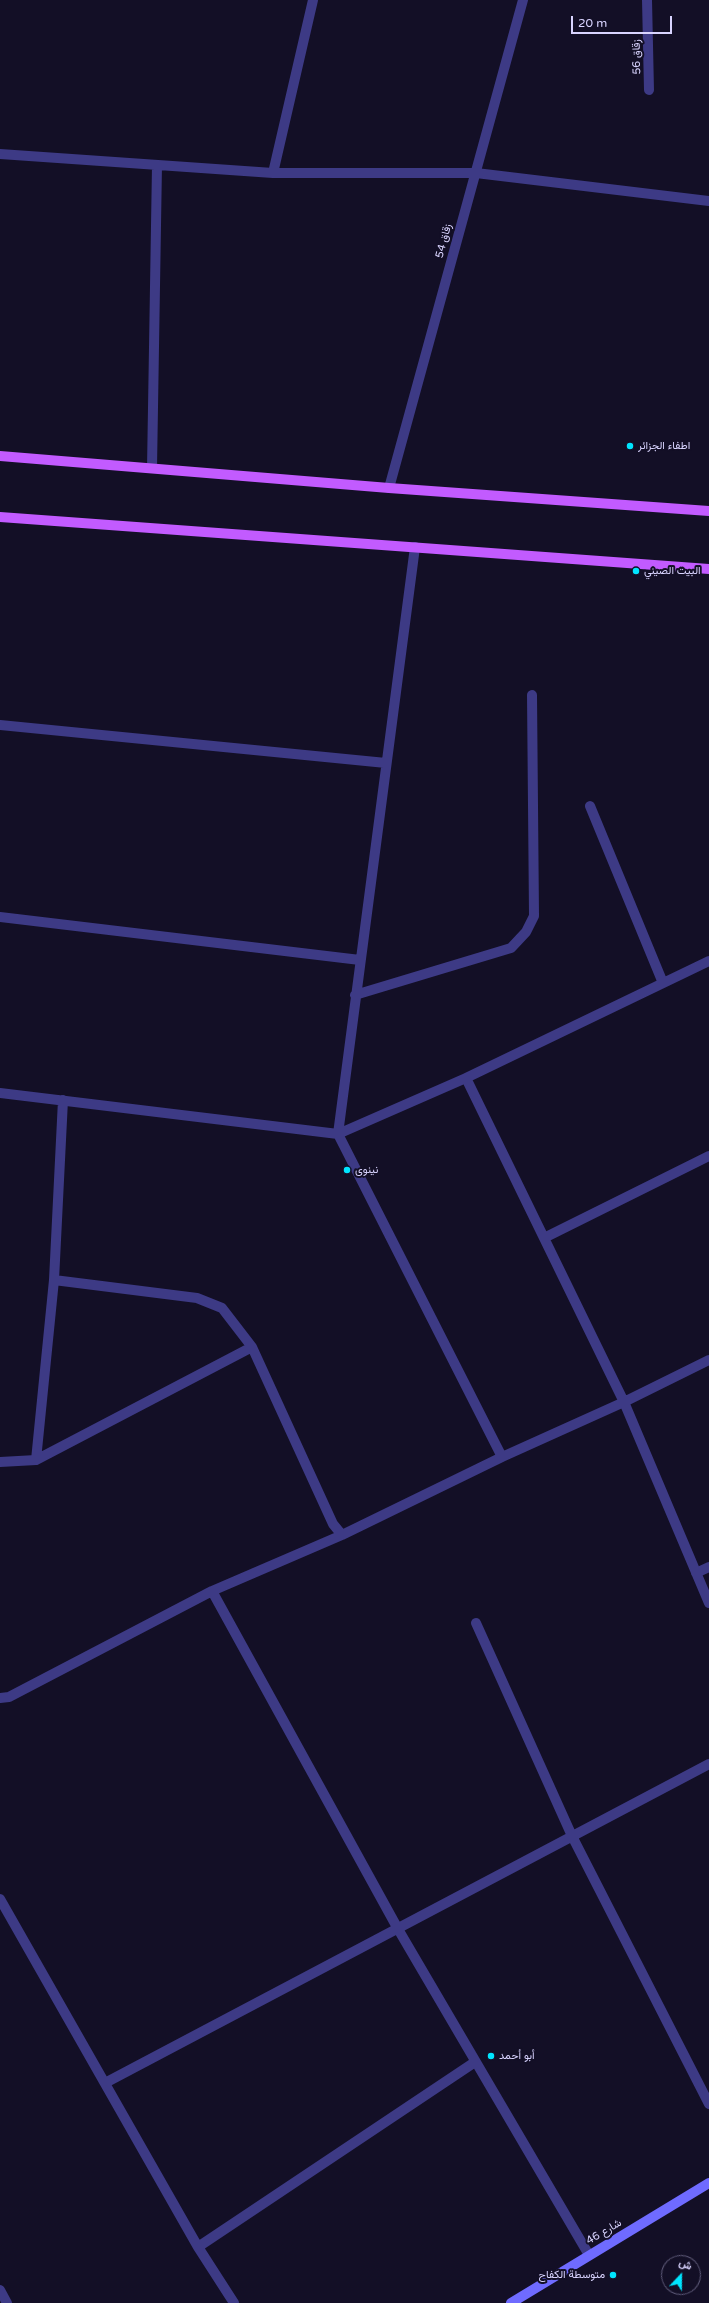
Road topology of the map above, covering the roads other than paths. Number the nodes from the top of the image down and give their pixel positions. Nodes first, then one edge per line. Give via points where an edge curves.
1 (313, 0) edge
2 (523, 0) edge
3 (647, 0) edge
4 (649, 90) dead end
5 (0, 154) edge
6 (157, 165) junction
7 (273, 173) junction
8 (476, 173) junction
9 (709, 201) edge
10 (0, 456) edge
11 (152, 468) junction
12 (389, 488) junction
13 (709, 511) edge
14 (0, 517) edge
15 (415, 547) junction
16 (709, 569) edge
17 (532, 695) dead end
18 (0, 725) edge
19 (386, 763) junction
20 (590, 806) dead end
21 (0, 917) edge
22 (360, 960) junction
23 (709, 961) edge
24 (663, 983) junction
25 (355, 995) junction
26 (466, 1078) junction
27 (0, 1093) edge
28 (63, 1100) junction
29 (338, 1134) junction
30 (709, 1156) edge
31 (544, 1238) junction
32 (54, 1280) junction
33 (252, 1347) junction
34 (709, 1360) edge
35 (624, 1402) junction
36 (502, 1457) junction
37 (36, 1460) junction
38 (0, 1462) edge
39 (342, 1535) junction
40 (709, 1567) edge
41 (696, 1573) junction
42 (212, 1591) junction
43 (709, 1603) edge
44 (476, 1623) dead end
45 (0, 1698) edge
46 (709, 1764) edge
47 (572, 1836) junction
48 (0, 1899) edge
49 (398, 1929) junction
50 (475, 2062) junction
51 (105, 2083) junction
52 (709, 2104) edge
53 (709, 2183) edge
54 (198, 2247) junction
55 (589, 2255) junction
56 (0, 2290) edge
57 (7, 2303) edge
58 (234, 2303) edge
59 (511, 2303) edge

1 - 7 street
2 - 8 street, زقاق 54
3 - 4 street, زقاق 56
5 - 6 street
6 - 7 street
6 - 11 street
7 - 8 street
8 - 9 street
8 - 12 street, زقاق 54
10 - 11 main road
11 - 12 main road
12 - 13 main road
14 - 15 main road
15 - 16 main road
15 - 19 street
17 - 25 street via 534,916 526,932 511,948
18 - 19 street
19 - 22 street
20 - 24 street
21 - 22 street
22 - 25 street
23 - 24 street
24 - 26 street
25 - 29 street
26 - 29 street
26 - 31 street
27 - 28 street
28 - 29 street
28 - 32 street
29 - 36 street
30 - 31 street
31 - 35 street
32 - 33 street via 197,1298 222,1308
32 - 37 street
33 - 37 street
33 - 39 street via 333,1524
34 - 35 street
35 - 36 street
35 - 41 street
36 - 39 street
37 - 38 street
39 - 42 street
40 - 41 street
41 - 43 street
42 - 45 street via 9,1697
42 - 49 street
44 - 47 street
46 - 47 street
47 - 49 street
47 - 52 street
48 - 51 street
49 - 50 street
49 - 51 street
50 - 54 street
50 - 55 street
51 - 54 street
53 - 55 main road, شارع 46
54 - 58 street
55 - 59 main road, شارع 46
56 - 57 street

